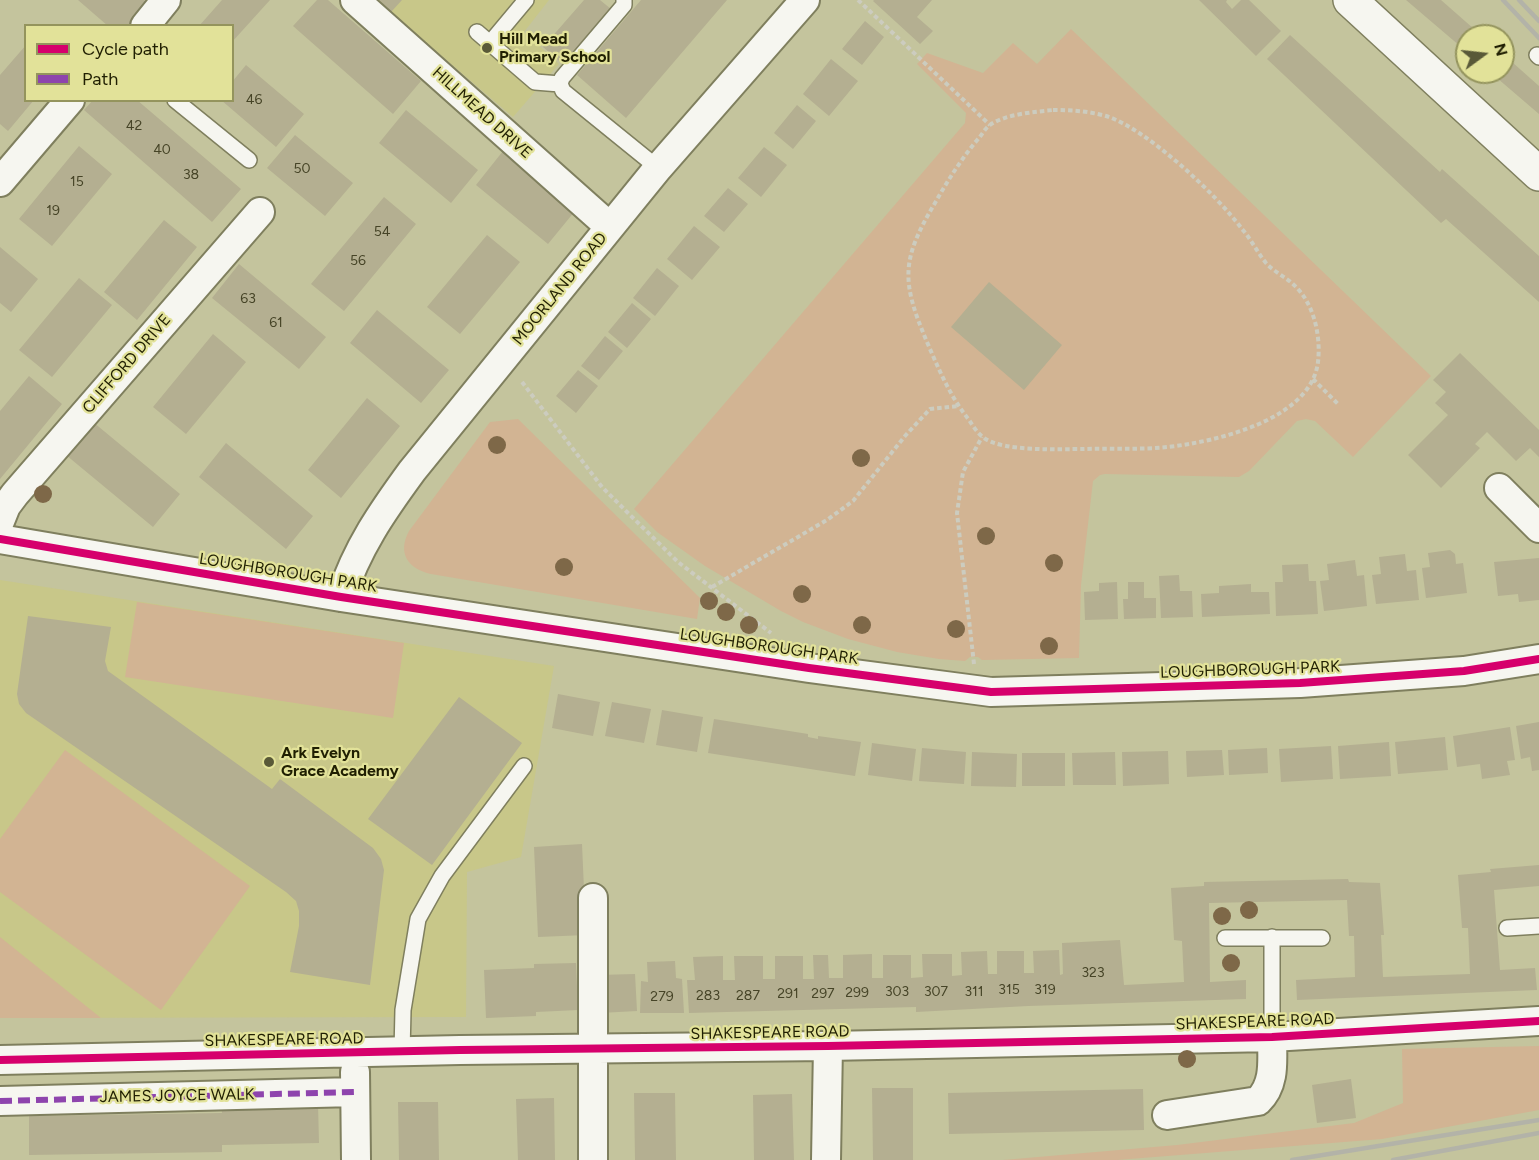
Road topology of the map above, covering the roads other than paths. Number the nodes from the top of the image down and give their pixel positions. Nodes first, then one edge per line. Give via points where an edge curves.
1 (166, 0) edge
2 (355, 0) edge
3 (526, 0) edge
4 (624, 0) edge
5 (805, 0) edge
6 (1350, 0) edge
7 (147, 24) edge
8 (477, 32) dead end
9 (490, 43) junction
10 (560, 84) junction
11 (68, 102) edge
12 (177, 102) edge
13 (249, 160) dead end
14 (658, 168) junction
15 (1539, 174) edge
16 (0, 182) edge
17 (260, 212) dead end
18 (610, 227) junction
19 (1499, 488) dead end
20 (0, 521) edge
21 (1539, 528) edge
22 (0, 539) edge
23 (341, 597) junction
24 (1539, 659) edge
25 (524, 766) dead end
26 (593, 898) dead end
27 (1539, 926) edge
28 (1508, 928) dead end
29 (1272, 937) junction
30 (1224, 938) dead end
31 (1322, 938) dead end
32 (1539, 1021) edge
33 (1272, 1037) junction
34 (828, 1046) junction
35 (593, 1049) junction
36 (355, 1052) junction
37 (402, 1052) junction
38 (0, 1060) edge
39 (355, 1092) junction
40 (0, 1101) edge
41 (1167, 1115) dead end
42 (356, 1160) edge
43 (593, 1160) edge
44 (826, 1160) edge

1 - 7 street
2 - 18 street, HILLMEAD DRIVE
3 - 9 lane
4 - 10 lane via 624,5
5 - 14 street, MOORLAND ROAD
6 - 15 main road
8 - 9 lane
9 - 10 lane via 535,82
10 - 14 lane
11 - 16 street
12 - 13 lane
14 - 18 street, MOORLAND ROAD
17 - 20 street, CLIFFORD DRIVE via 15,494
18 - 23 street, MOORLAND ROAD via 384,509 355,560
19 - 21 street
22 - 23 street, LOUGHBOROUGH PARK
23 - 24 street, LOUGHBOROUGH PARK via 991,692 1300,684 1464,671
25 - 37 lane via 442,876 417,919 403,1010
26 - 35 street
27 - 28 lane
29 - 30 lane
29 - 31 lane
29 - 33 lane
32 - 33 street, SHAKESPEARE ROAD
33 - 34 street, SHAKESPEARE ROAD
33 - 41 street via 1272,1078 1266,1094 1258,1101
34 - 35 street, SHAKESPEARE ROAD
34 - 44 street
35 - 37 street, SHAKESPEARE ROAD
35 - 43 street
36 - 37 street, SHAKESPEARE ROAD
36 - 38 street, SHAKESPEARE ROAD
36 - 39 street
39 - 40 street, JAMES JOYCE WALK
39 - 42 street

